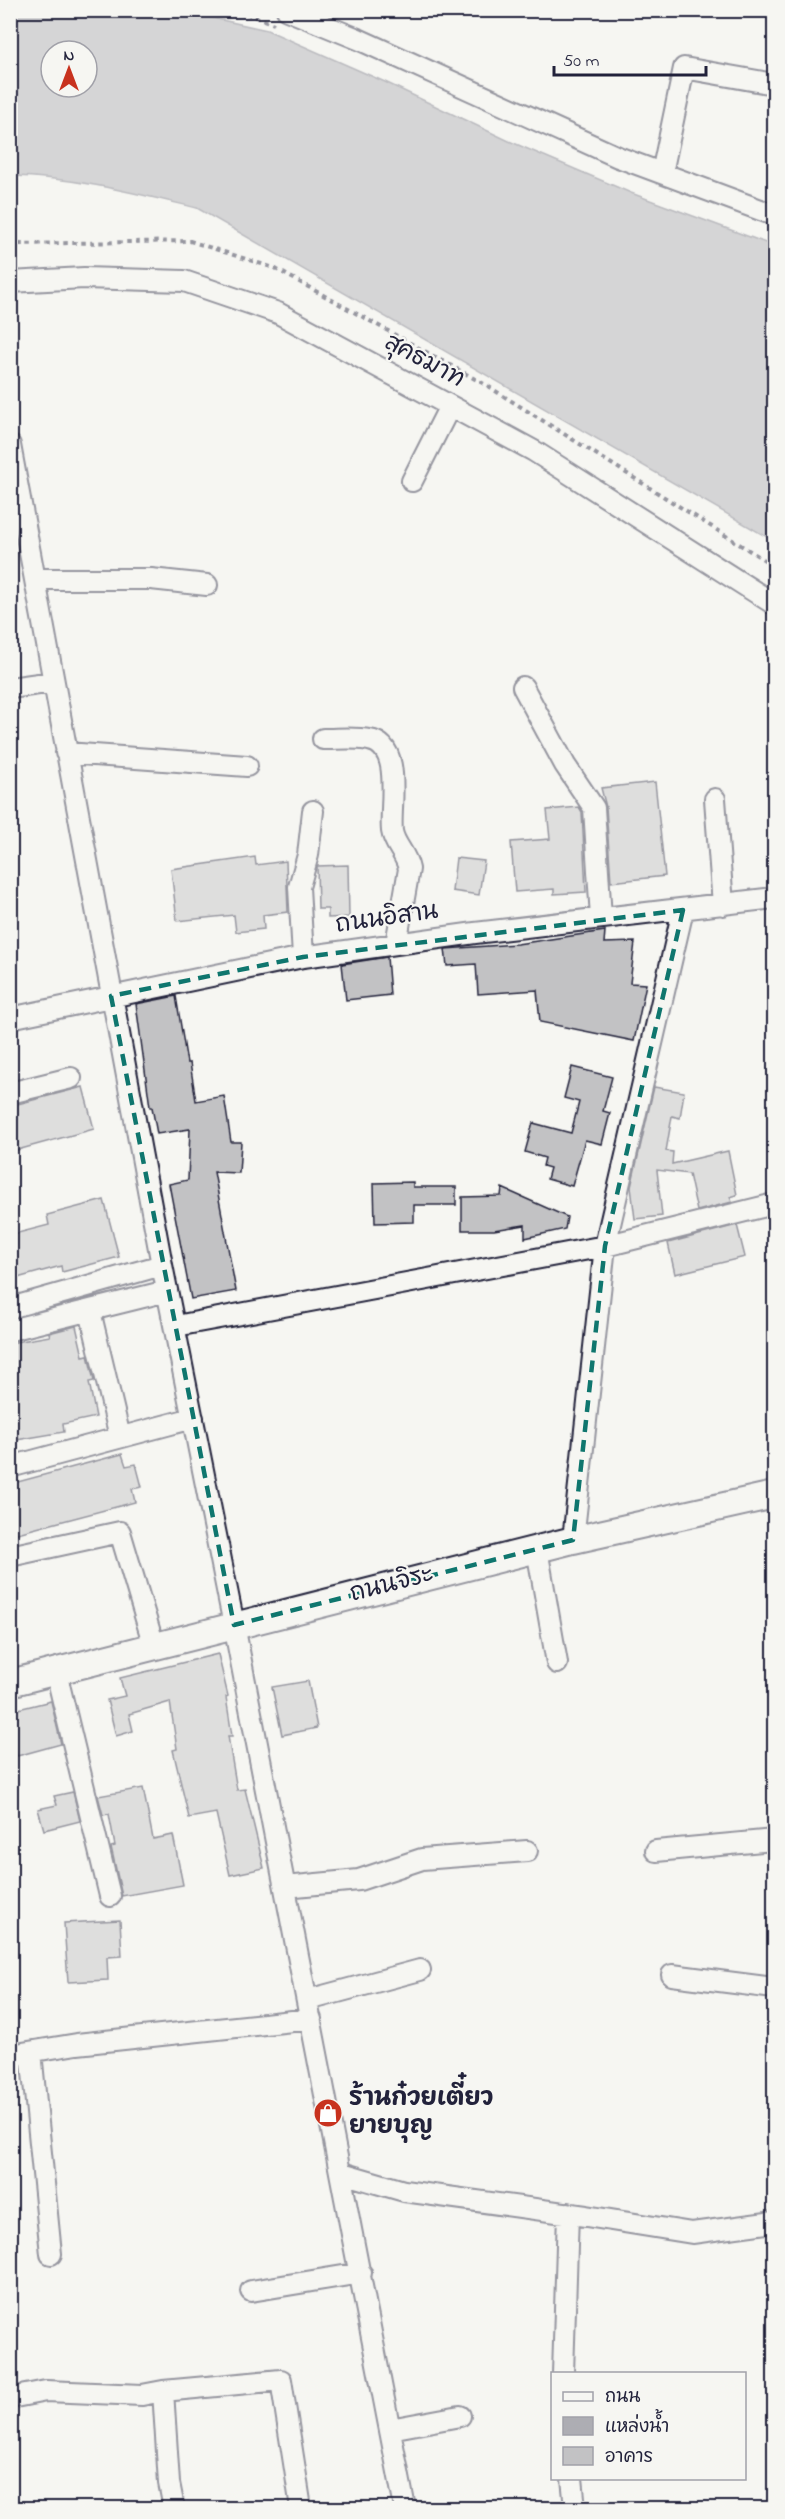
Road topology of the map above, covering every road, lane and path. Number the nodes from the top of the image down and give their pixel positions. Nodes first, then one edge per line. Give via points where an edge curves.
1 (287, 10) edge
2 (774, 84) edge
3 (662, 173) junction
4 (774, 216) edge
5 (10, 282) edge
6 (450, 406) junction
7 (10, 445) edge
8 (412, 482) dead end
9 (35, 579) junction
10 (207, 585) dead end
11 (774, 604) edge
12 (53, 682) junction
13 (523, 687) dead end
14 (10, 688) edge
15 (323, 739) dead end
16 (66, 753) junction
17 (247, 766) dead end
18 (715, 799) dead end
19 (313, 811) dead end
20 (774, 898) edge
21 (723, 905) junction
22 (683, 910) junction
23 (601, 918) junction
24 (396, 944) junction
25 (303, 957) junction
26 (111, 996) junction
27 (10, 1018) edge
28 (71, 1078) dead end
29 (10, 1093) edge
30 (774, 1204) edge
31 (604, 1246) junction
32 (162, 1265) junction
33 (168, 1291) junction
34 (10, 1308) edge
35 (90, 1311) junction
36 (176, 1326) junction
37 (10, 1330) edge
38 (192, 1418) junction
39 (120, 1437) junction
40 (10, 1467) edge
41 (774, 1495) edge
42 (573, 1540) junction
43 (537, 1549) junction
44 (10, 1556) edge
45 (234, 1625) junction
46 (154, 1646) junction
47 (557, 1663) dead end
48 (56, 1672) junction
49 (10, 1683) edge
50 (774, 1840) edge
51 (527, 1851) dead end
52 (656, 1851) dead end
53 (285, 1887) junction
54 (110, 1896) dead end
55 (420, 1970) dead end
56 (672, 1975) dead end
57 (774, 1988) edge
58 (309, 2010) junction
59 (31, 2052) junction
60 (10, 2055) edge
61 (342, 2173) junction
62 (567, 2213) junction
63 (774, 2222) edge
64 (51, 2254) dead end
65 (360, 2273) junction
66 (251, 2291) dead end
67 (563, 2372) edge
68 (163, 2391) junction
69 (10, 2398) edge
70 (460, 2416) dead end
71 (390, 2429) junction
72 (572, 2480) edge
73 (174, 2508) edge
74 (301, 2508) edge
75 (405, 2508) edge
76 (575, 2508) edge

1 - 3 street
2 - 3 street via 684,68
3 - 4 street
5 - 6 street, สุคธมาท via 84,278 184,281 278,313
6 - 8 street
6 - 11 street, สุคธมาท via 534,451
7 - 9 street
9 - 10 street via 151,579
9 - 12 street
12 - 14 street
12 - 16 street
13 - 23 street via 565,765 594,808
15 - 24 street via 371,740 382,745 389,757 392,833 407,857 409,869
16 - 17 street
16 - 26 street
18 - 21 street
19 - 25 street via 308,855 299,887
20 - 21 street, ถนนอิสาน
21 - 22 street, ถนนอิสาน
22 - 23 street, ถนนอิสาน
22 - 31 street
23 - 24 street, ถนนอิสาน
24 - 25 street, ถนนอิสาน
25 - 26 street, ถนนอิสาน
26 - 27 street, ถนนอิสาน
26 - 32 street
28 - 29 street
30 - 31 street
31 - 36 street
31 - 42 street
32 - 33 street
32 - 34 street
33 - 35 street
33 - 36 street
35 - 37 street
35 - 39 street
36 - 38 street
38 - 39 street
38 - 45 street
39 - 40 street
41 - 42 main road, ถนนจิระ
42 - 43 main road, ถนนจิระ
43 - 45 main road, ถนนจิระ
43 - 47 street
44 - 46 street via 120,1532
45 - 46 main road, ถนนจิระ
45 - 53 street
46 - 48 main road, ถนนจิระ
48 - 49 main road, ถนนจิระ
48 - 54 street
50 - 52 street
51 - 53 street via 422,1858 358,1880
53 - 58 street
55 - 58 street
56 - 57 street
58 - 59 street
58 - 61 street
59 - 60 street
59 - 64 street
61 - 62 street via 404,2191
61 - 65 street
62 - 63 street via 692,2233
62 - 67 street
65 - 66 street
65 - 71 street
68 - 69 street via 142,2395 46,2391
68 - 73 street
68 - 74 street via 281,2380
70 - 71 street
71 - 75 street
72 - 76 street

